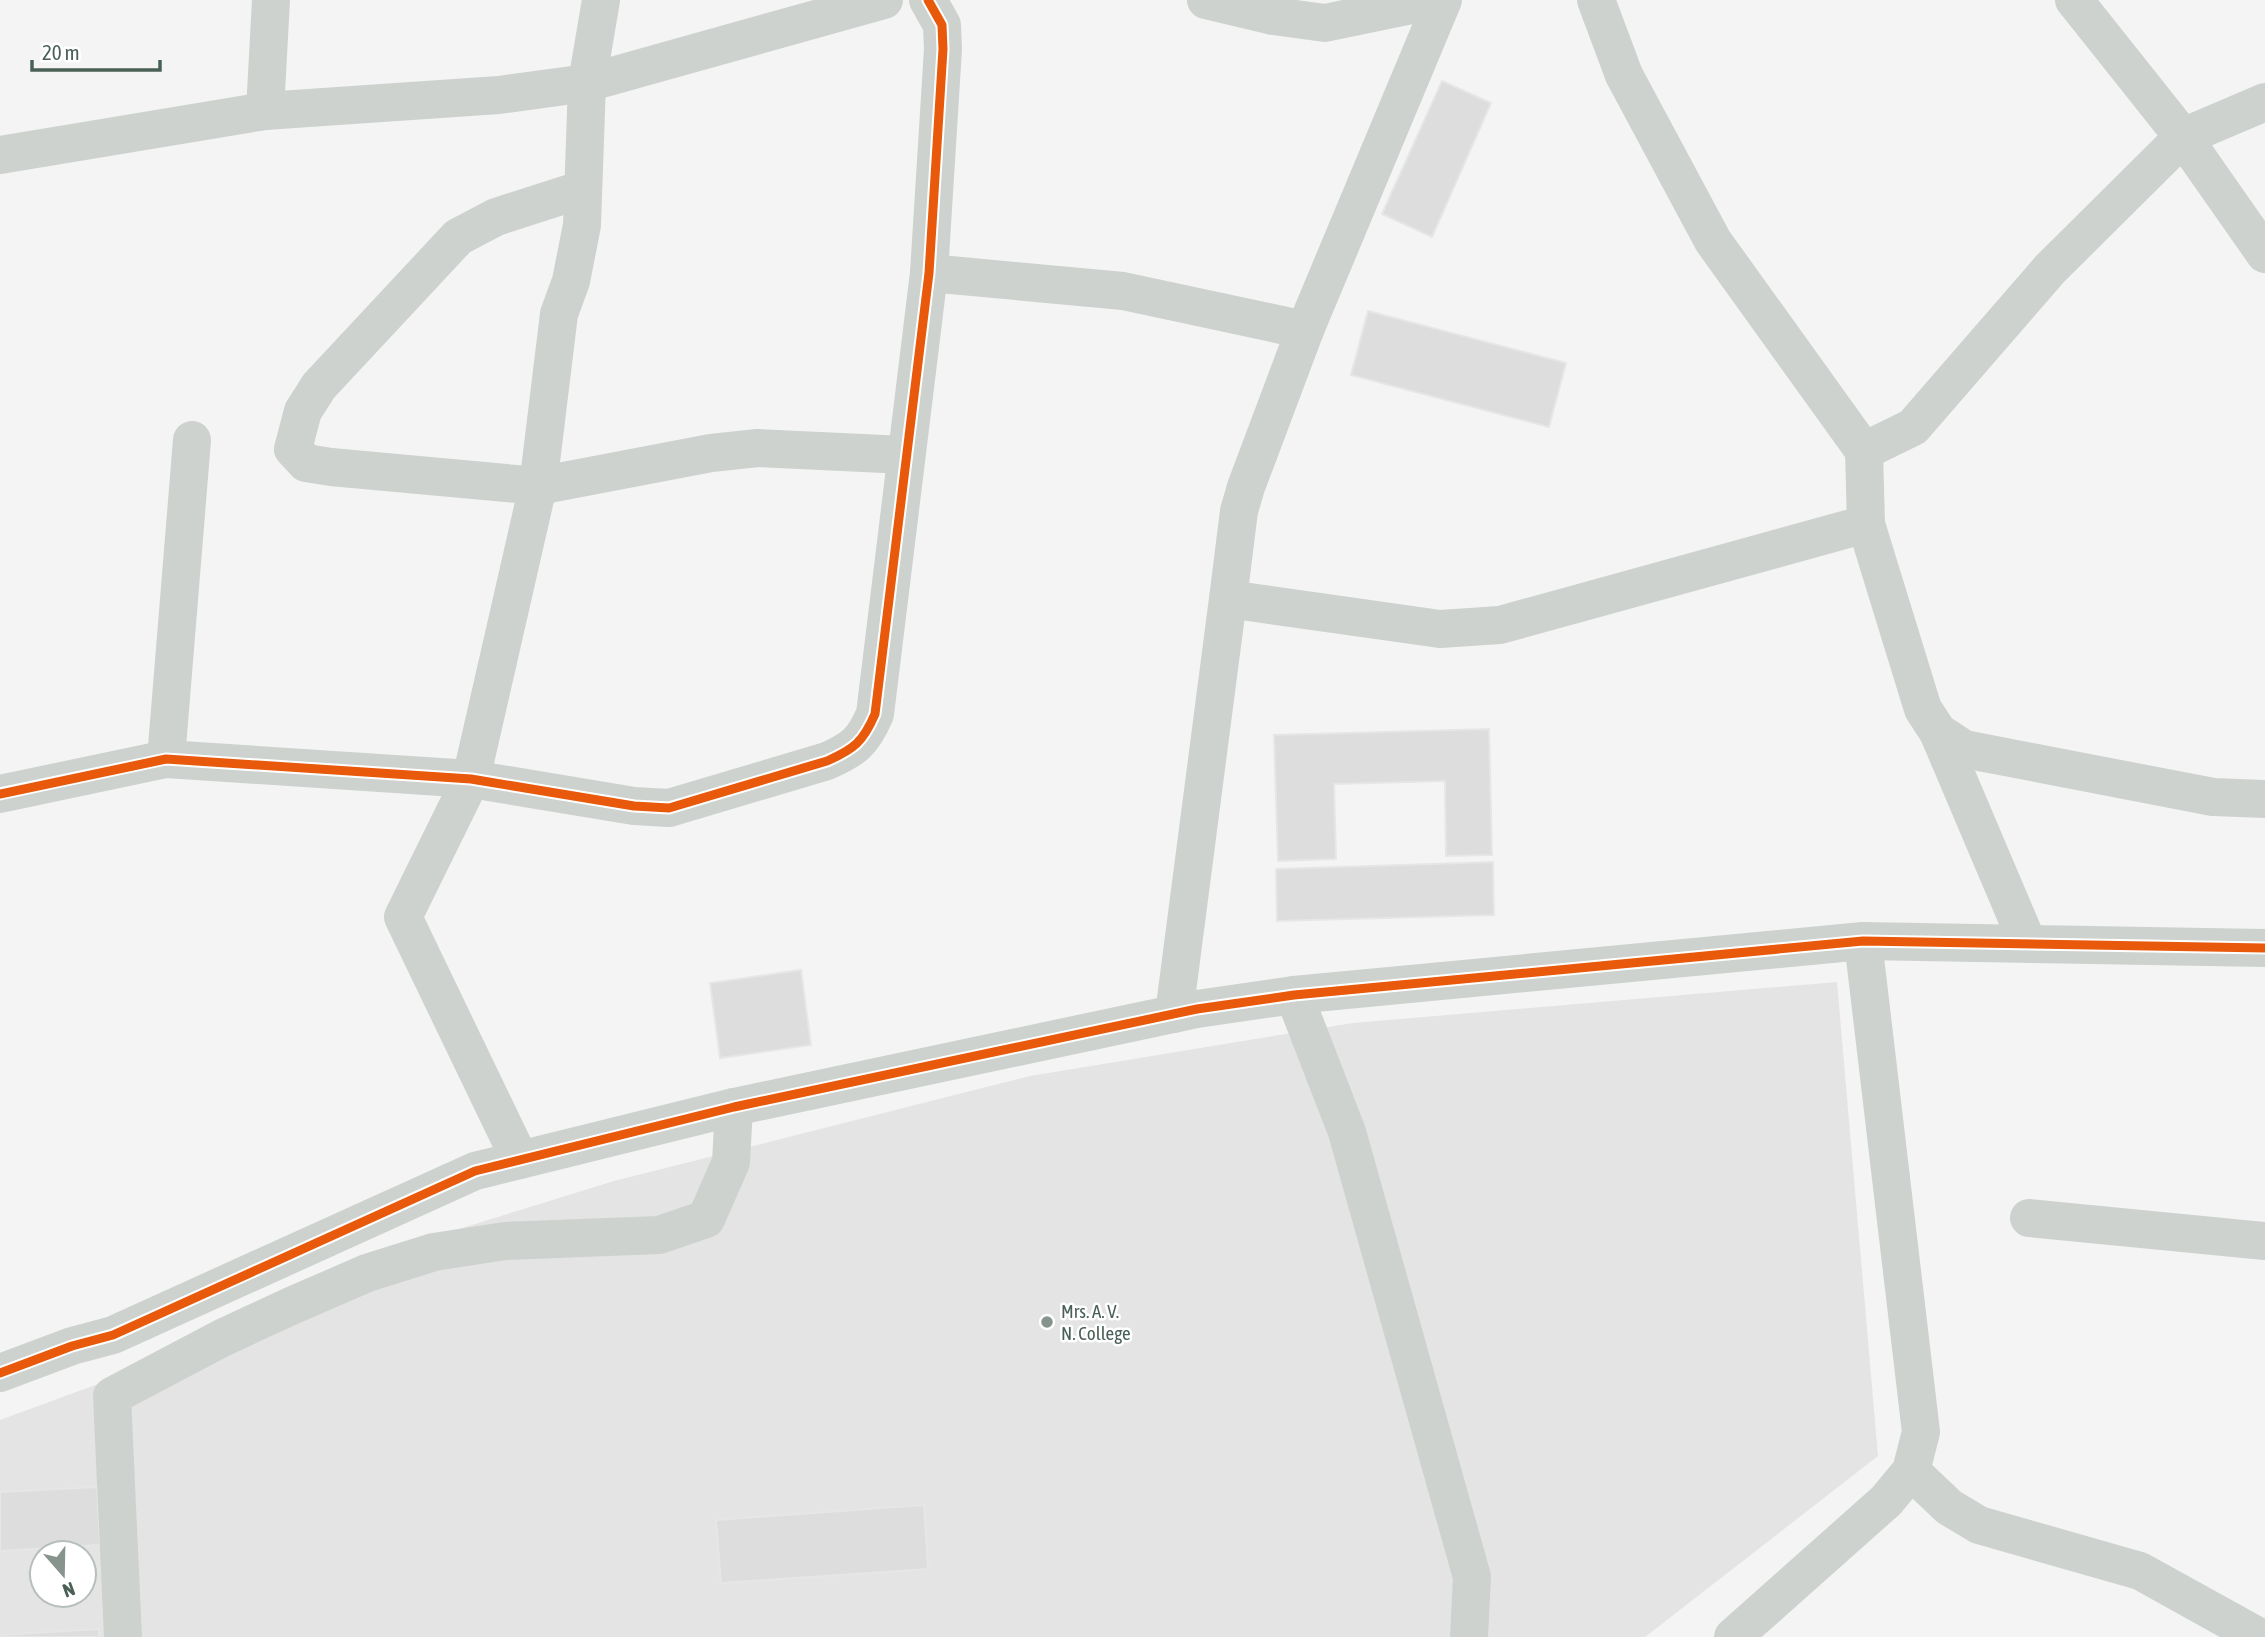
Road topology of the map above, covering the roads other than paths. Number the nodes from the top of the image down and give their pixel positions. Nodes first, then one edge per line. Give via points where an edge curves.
1 (271, 0) edge
2 (601, 0) edge
3 (884, 0) edge
4 (928, 0) edge
5 (1206, 0) edge
6 (1436, 0) edge
7 (1443, 0) edge
8 (1596, 0) edge
9 (2074, 0) edge
10 (587, 83) junction
11 (2265, 102) edge
12 (265, 111) junction
13 (2183, 138) junction
14 (0, 155) edge
15 (583, 189) junction
16 (2265, 254) edge
17 (929, 273) junction
18 (1305, 330) junction
19 (192, 440) dead end
20 (1864, 451) junction
21 (905, 456) junction
22 (538, 486) junction
23 (1866, 524) junction
24 (1227, 599) junction
25 (1938, 732) junction
26 (166, 759) junction
27 (471, 779) junction
28 (0, 794) edge
29 (2265, 799) edge
30 (1863, 941) junction
31 (2028, 944) junction
32 (2265, 948) edge
33 (1294, 995) junction
34 (1174, 1014) junction
35 (734, 1107) junction
36 (520, 1160) junction
37 (2029, 1218) dead end
38 (2265, 1241) edge
39 (0, 1373) edge
40 (1911, 1471) junction
41 (123, 1637) edge
42 (1469, 1637) edge
43 (1733, 1637) edge
44 (2259, 1637) edge

1 - 12 street
2 - 10 street
3 - 10 street
4 - 17 street via 942,25 943,49
5 - 6 street via 1325,23
7 - 18 street
8 - 20 street via 1625,75 1713,241
9 - 13 street
10 - 12 street via 499,95
10 - 15 street
11 - 13 street
12 - 14 street
13 - 16 street
13 - 20 street via 2050,269 1913,427
15 - 22 street via 582,225 559,314
15 - 22 street via 496,217 458,237 318,386 303,411 293,449 306,463 331,467
17 - 18 street via 1123,291
17 - 21 street
18 - 24 street via 1245,487
19 - 26 street
20 - 23 street
21 - 22 street via 758,448
21 - 27 street via 875,714 867,734 851,750 669,808
22 - 27 street
23 - 24 street via 1500,625 1440,629
23 - 25 street via 1923,709
24 - 34 street
25 - 29 street via 1965,749 2213,797
25 - 31 street
26 - 27 street
26 - 28 street
27 - 36 street via 404,917
30 - 31 street
30 - 33 street
30 - 40 street via 1921,1432
31 - 32 street
33 - 34 street
33 - 42 street via 1347,1132 1472,1577
34 - 35 street
35 - 36 street
35 - 41 street via 731,1162 706,1219 659,1235 505,1241 434,1252 367,1273 279,1312 112,1396
36 - 39 street via 475,1171 113,1335
37 - 38 street
40 - 43 street via 1886,1501
40 - 44 street via 1949,1507 1979,1524 2140,1571

